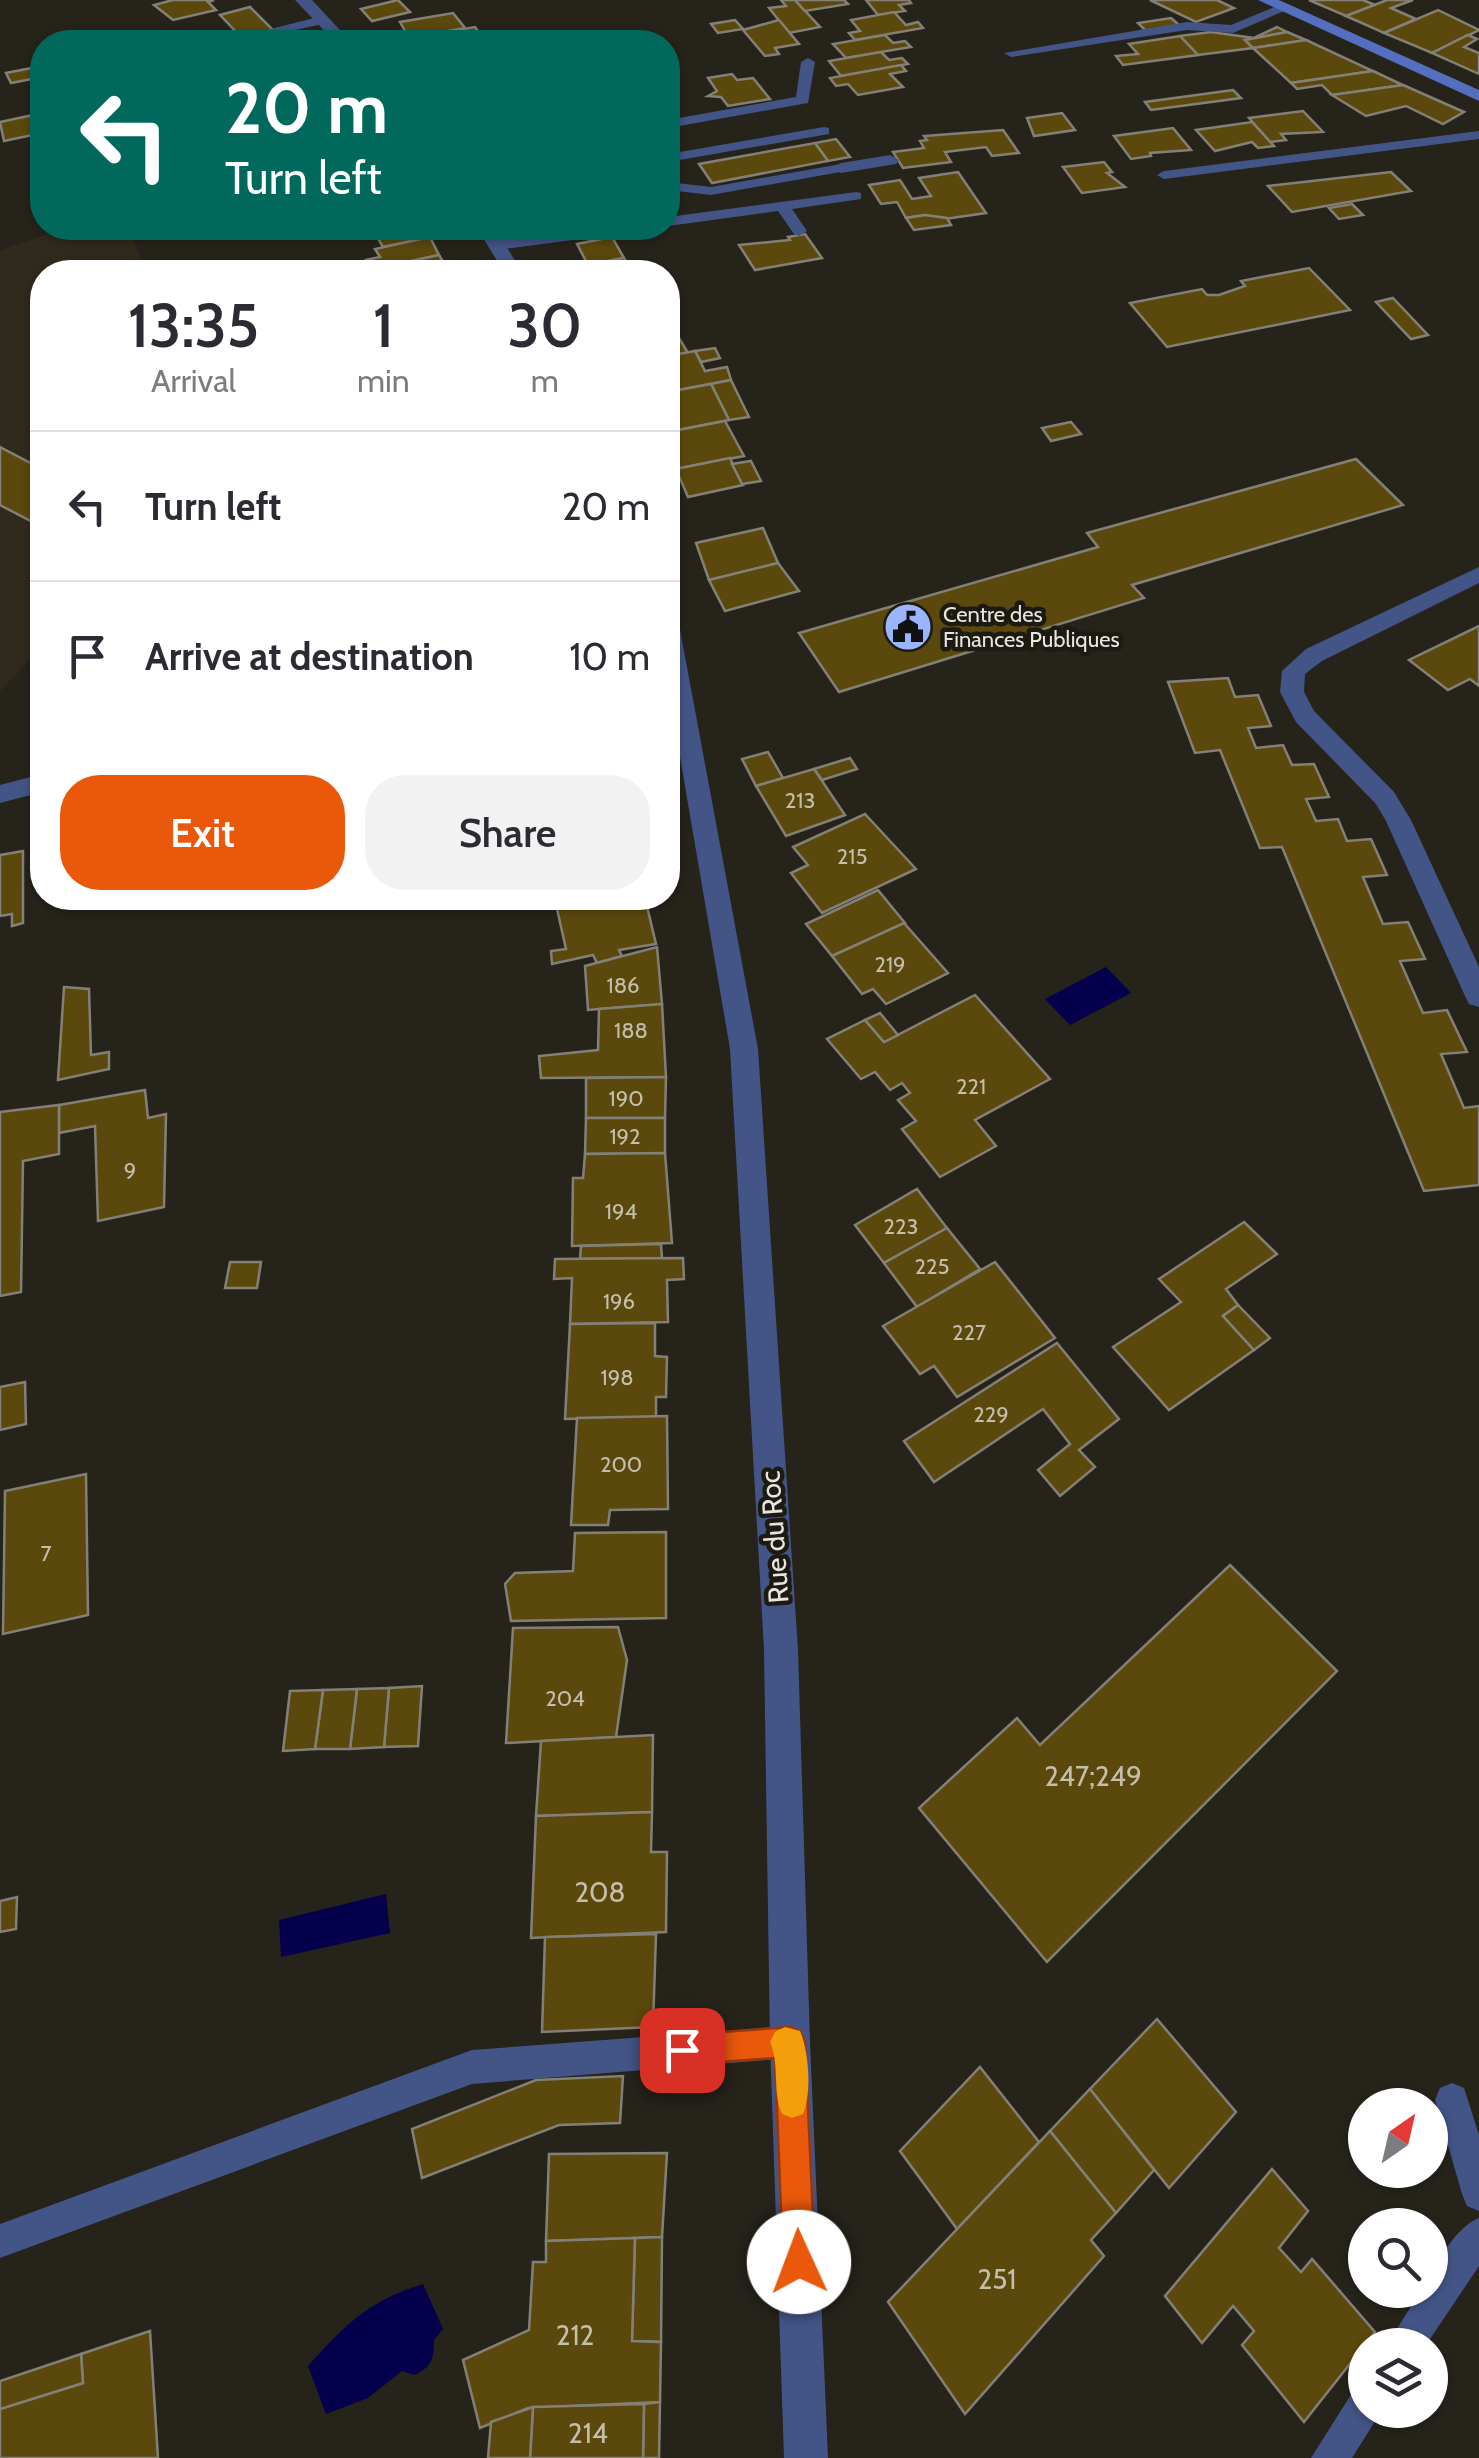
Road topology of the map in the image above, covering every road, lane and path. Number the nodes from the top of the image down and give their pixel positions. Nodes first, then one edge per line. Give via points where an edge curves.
1 (303, 0) edge
2 (1266, 0) edge
3 (1284, 8) junction
4 (322, 20) junction
5 (278, 30) edge
6 (332, 30) edge
7 (1012, 53) dead end
8 (808, 62) dead end
9 (1479, 96) edge
10 (680, 122) edge
11 (824, 131) dead end
12 (1479, 135) edge
13 (680, 156) edge
14 (890, 160) dead end
15 (840, 168) joint
16 (1164, 176) dead end
17 (680, 188) edge
18 (856, 196) dead end
19 (782, 206) junction
20 (680, 220) edge
21 (799, 231) dead end
22 (494, 240) edge
23 (535, 240) edge
24 (497, 245) junction
25 (506, 260) edge
26 (1479, 574) edge
27 (680, 691) edge
28 (30, 786) edge
29 (0, 794) edge
30 (1479, 996) edge
31 (790, 2042) junction
32 (1452, 2100) dead end
33 (1479, 2194) edge
34 (1479, 2235) edge
35 (0, 2241) edge
36 (1417, 2328) edge
37 (1350, 2428) edge
38 (806, 2458) edge
39 (1330, 2458) edge

1 - 4 street
2 - 3 main road
3 - 7 lane via 1233,30 1186,26
3 - 9 main road
4 - 5 lane
4 - 6 street
8 - 10 lane via 803,100
11 - 13 lane
12 - 16 lane
14 - 15 street
15 - 17 lane via 711,192
18 - 19 lane
19 - 20 lane
19 - 21 lane
22 - 24 street
23 - 24 lane
24 - 25 street
26 - 30 street via 1314,654 1294,671 1292,692 1304,716 1385,798
27 - 31 street, Rue du Roc via 744,1049 781,1650
28 - 29 street
31 - 35 lane via 472,2067
31 - 38 street, Rue du Roc
32 - 33 lane
34 - 36 lane
37 - 39 lane

